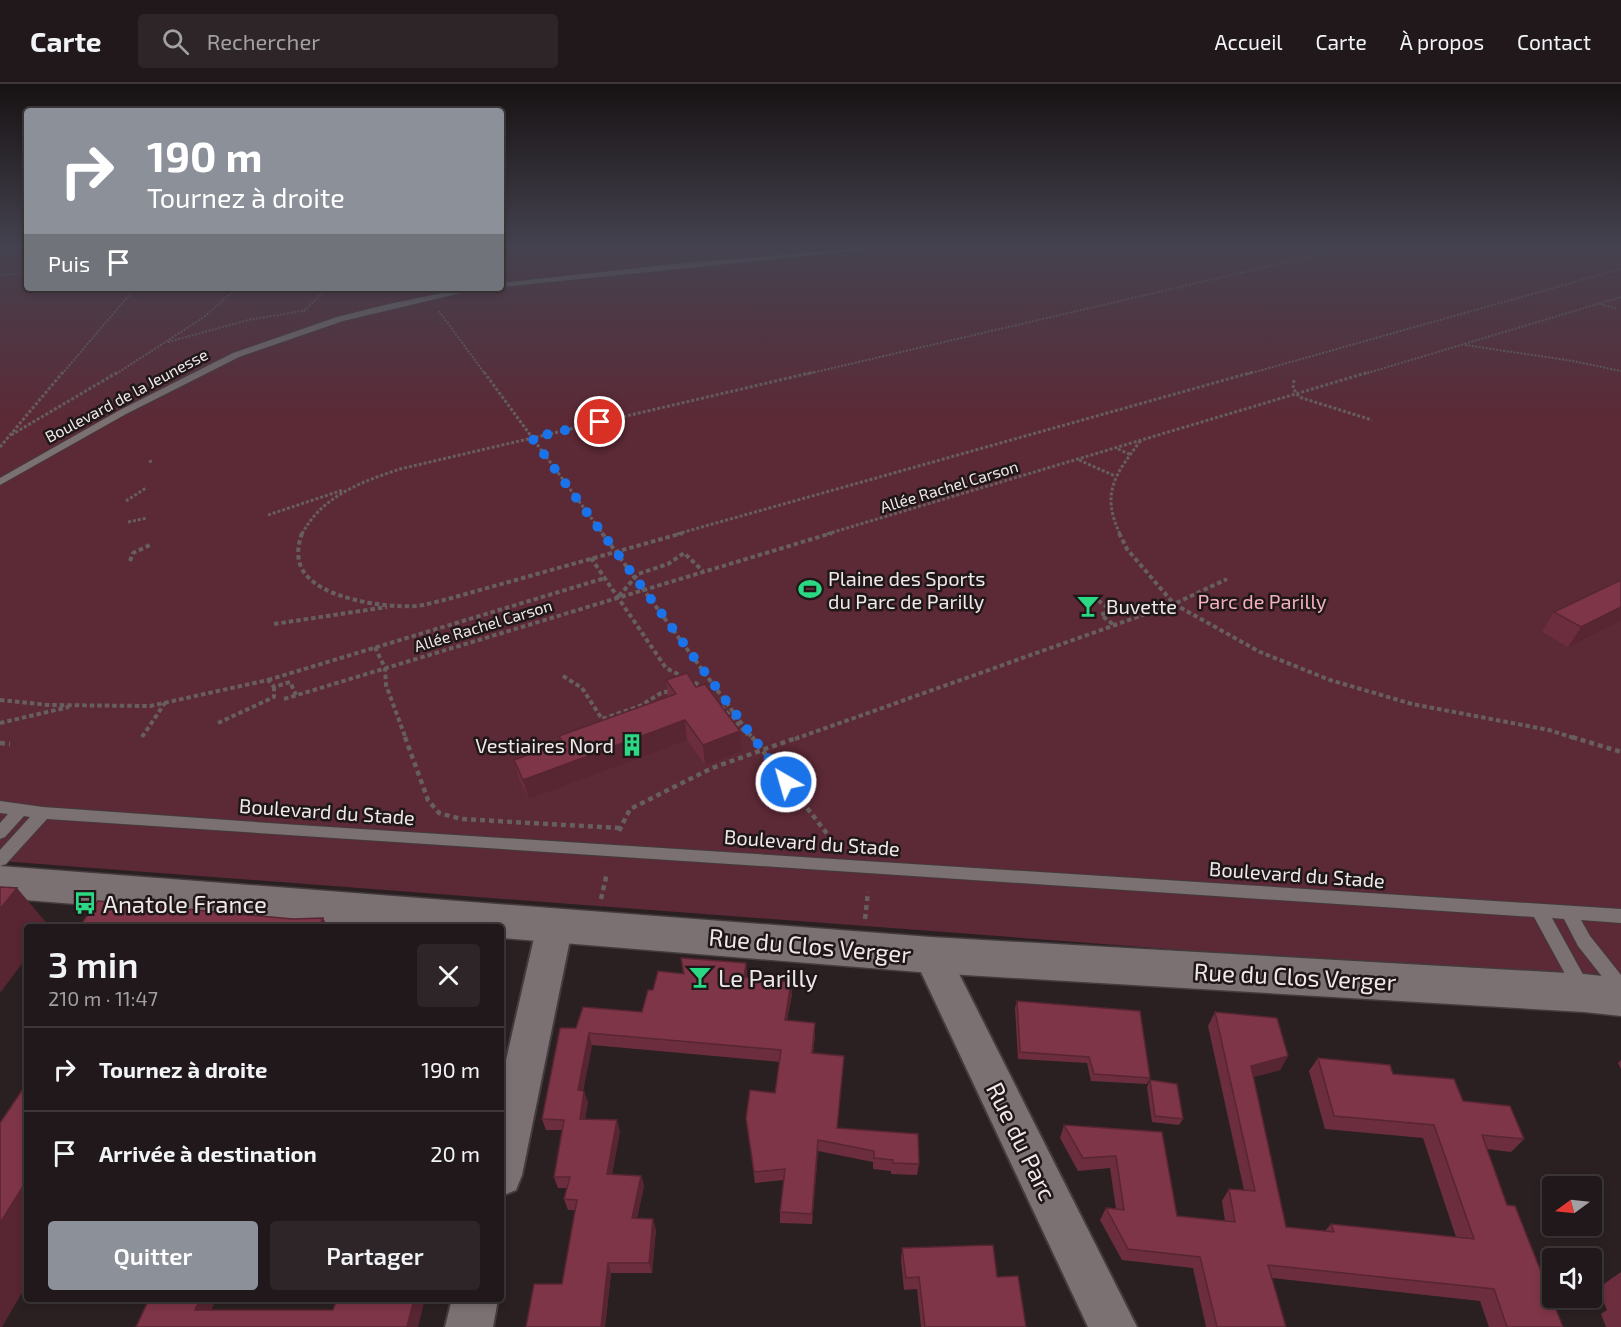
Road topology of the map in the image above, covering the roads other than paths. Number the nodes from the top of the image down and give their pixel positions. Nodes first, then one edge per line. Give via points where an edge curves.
1 (399, 305) edge
2 (0, 482) edge
3 (6, 810) edge
4 (43, 813) junction
5 (0, 833) edge
6 (0, 860) edge
7 (0, 882) edge
8 (1539, 911) junction
9 (1569, 913) junction
10 (1621, 916) edge
11 (555, 925) junction
12 (931, 955) junction
13 (1609, 992) edge
14 (504, 1161) edge
15 (474, 1302) edge
16 (469, 1327) edge
17 (1113, 1327) edge

1 - 2 lane, Boulevard de la Jeunesse via 340,320 236,356 123,412
3 - 4 lane, Boulevard du Stade
3 - 5 lane
4 - 6 lane
4 - 8 lane, Boulevard du Stade
7 - 11 street, Rue du Clos Verger
8 - 9 lane, Boulevard du Stade
8 - 13 lane
9 - 10 lane, Boulevard du Stade
9 - 13 lane
11 - 12 street, Rue du Clos Verger
11 - 14 street
12 - 13 street, Rue du Clos Verger
12 - 17 street, Rue du Parc
15 - 16 street

